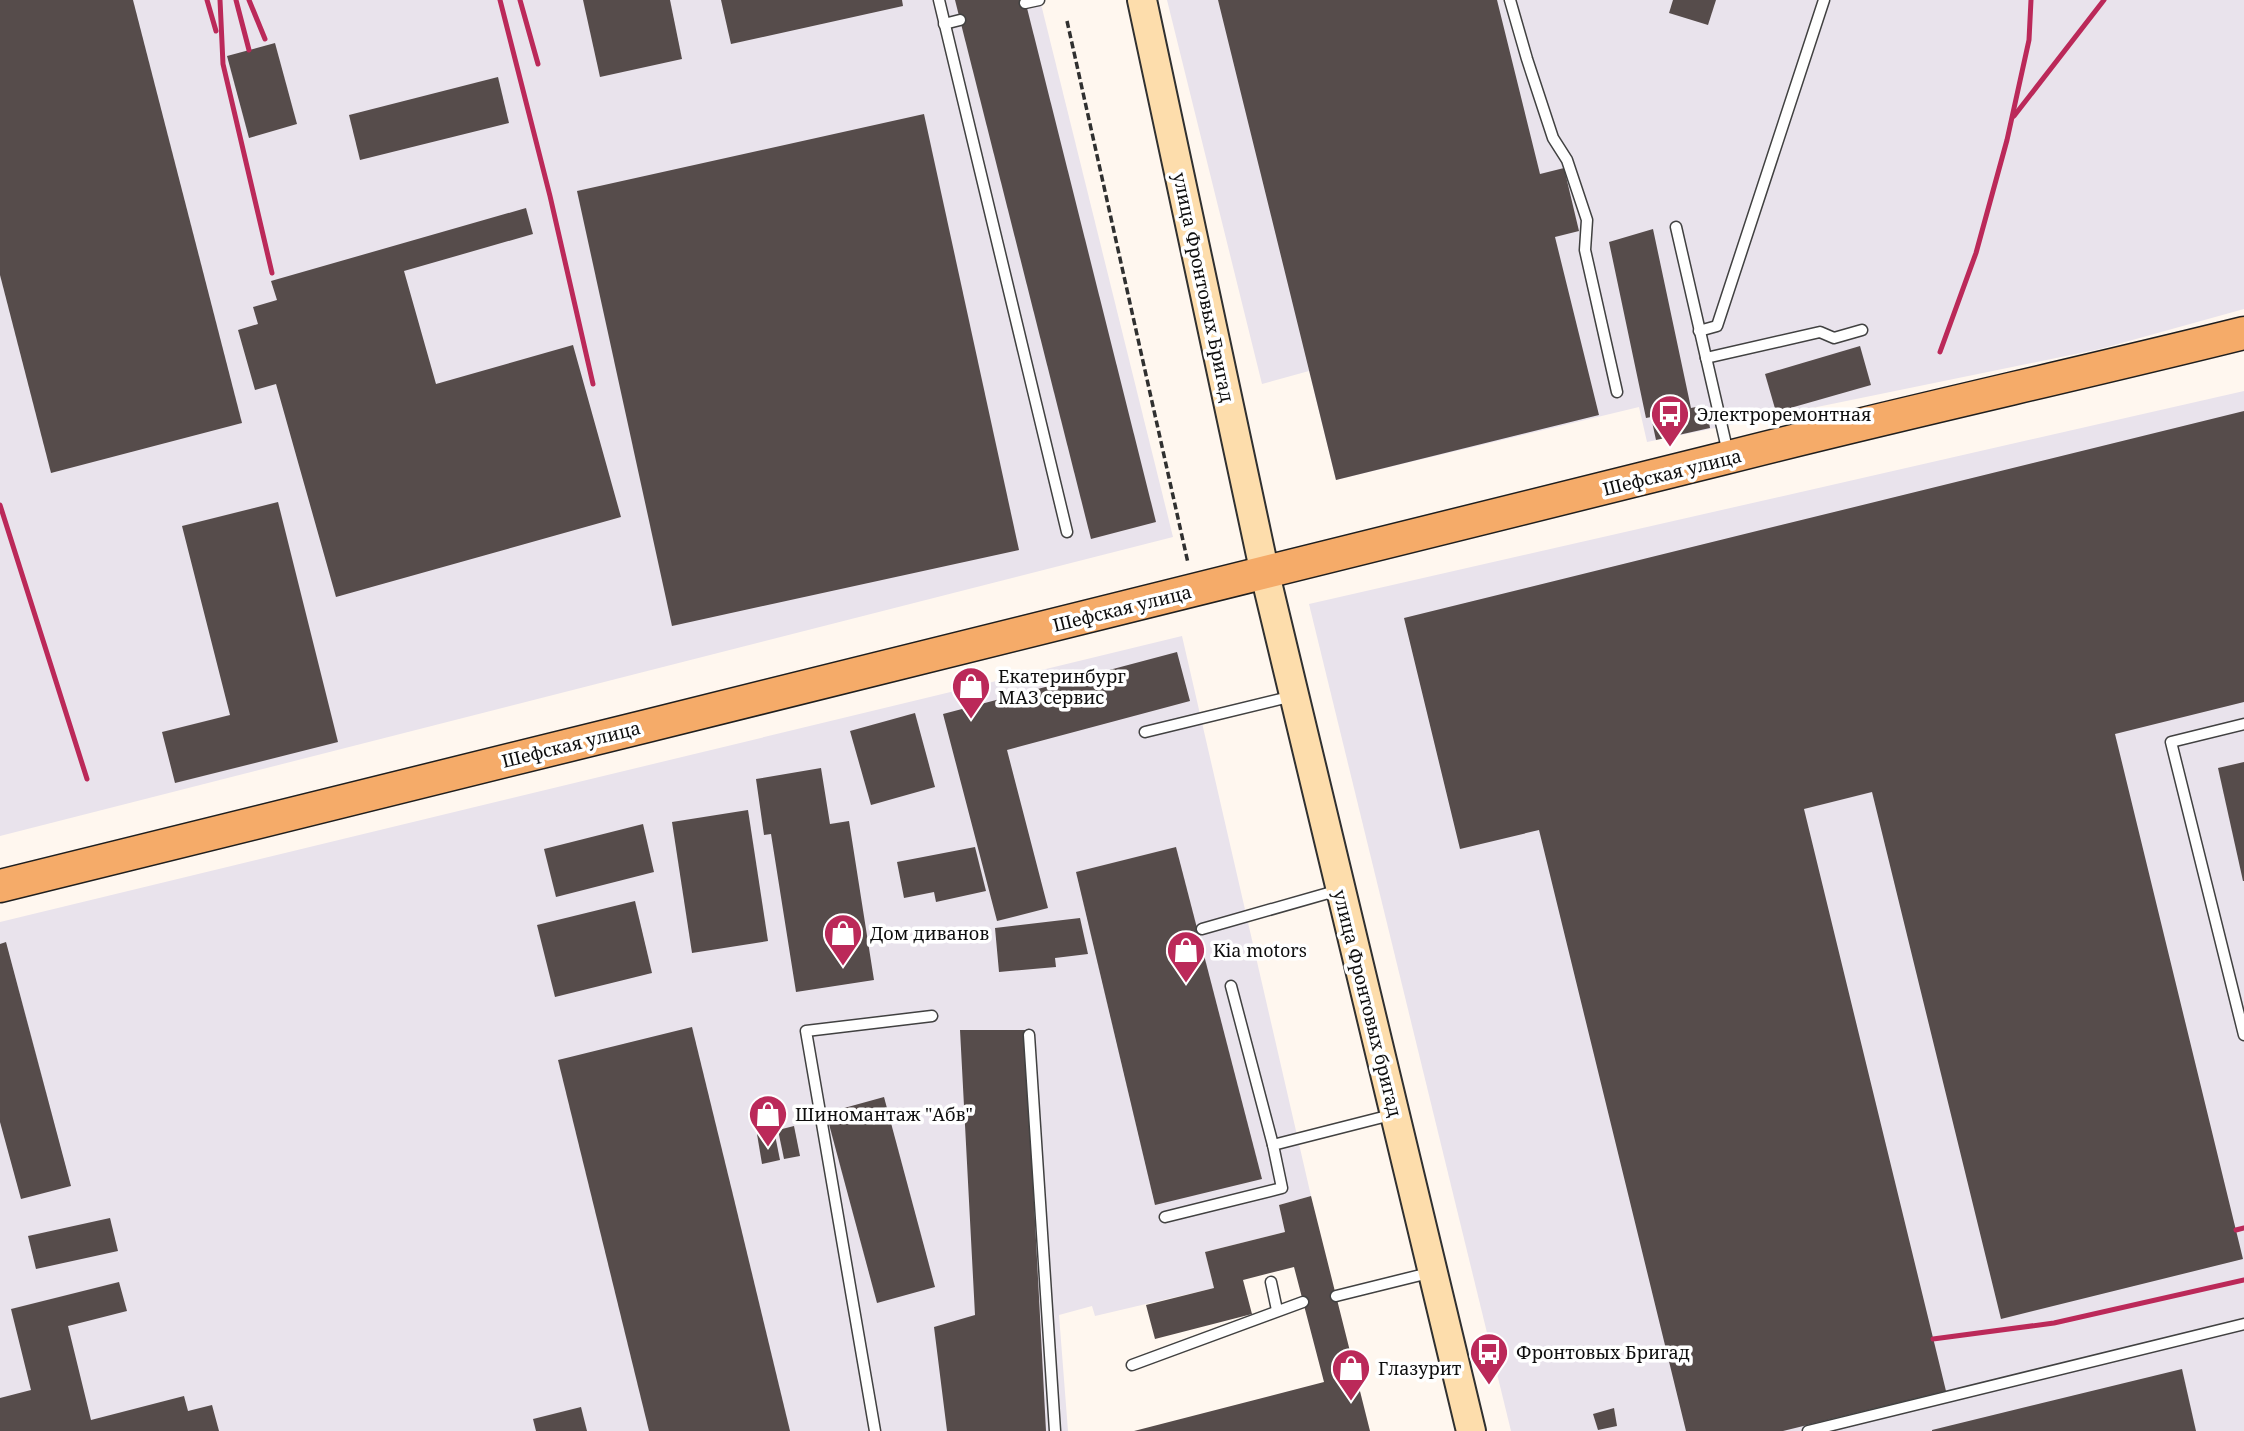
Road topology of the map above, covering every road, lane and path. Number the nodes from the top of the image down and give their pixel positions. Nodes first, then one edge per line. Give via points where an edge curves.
1 (939, 0) edge
2 (1039, 0) edge
3 (1142, 0) edge
4 (1510, 0) edge
5 (1824, 0) edge
6 (1026, 3) dead end
7 (960, 20) dead end
8 (1067, 21) dead end
9 (944, 24) junction
10 (1676, 228) dead end
11 (1862, 330) dead end
12 (1699, 331) junction
13 (2244, 333) edge
14 (1706, 358) junction
15 (1617, 392) dead end
16 (1729, 457) junction
17 (1067, 532) dead end
18 (1188, 563) dead end
19 (1265, 574) junction
20 (1294, 695) junction
21 (2244, 724) edge
22 (1145, 732) dead end
23 (0, 887) edge
24 (1341, 889) junction
25 (1202, 929) dead end
26 (1231, 986) dead end
27 (932, 1016) dead end
28 (1029, 1035) dead end
29 (2244, 1035) edge
30 (1396, 1114) junction
31 (1273, 1145) junction
32 (1165, 1217) dead end
33 (1433, 1272) junction
34 (1270, 1282) dead end
35 (1336, 1296) dead end
36 (1303, 1302) dead end
37 (1277, 1310) junction
38 (2244, 1324) edge
39 (1132, 1365) dead end
40 (875, 1431) edge
41 (1055, 1431) edge
42 (1471, 1431) edge
43 (1808, 1431) edge

1 - 9 lane
2 - 6 lane
3 - 19 main road, улица Фронтовых Бригад
4 - 15 lane via 1553,138 1567,160 1587,220 1586,250
5 - 12 lane via 1717,326
7 - 9 lane
8 - 18 path
9 - 17 lane
10 - 12 lane
11 - 14 lane via 1833,338 1820,332
12 - 14 lane
13 - 16 main road, Шефская улица
14 - 16 lane
16 - 19 main road, Шефская улица
19 - 20 main road, улица Фронтовых бригад
19 - 23 main road, Шефская улица
20 - 22 lane
20 - 24 main road, улица Фронтовых бригад
21 - 29 lane via 2171,742
24 - 25 lane
24 - 30 main road, улица Фронтовых бригад
26 - 31 lane
27 - 40 lane via 806,1031
28 - 41 lane
30 - 31 lane
30 - 33 main road, улица Фронтовых бригад
31 - 32 lane via 1282,1188
33 - 35 lane
33 - 42 main road, улица Фронтовых бригад
34 - 37 lane
36 - 37 lane
37 - 39 lane
38 - 43 lane

